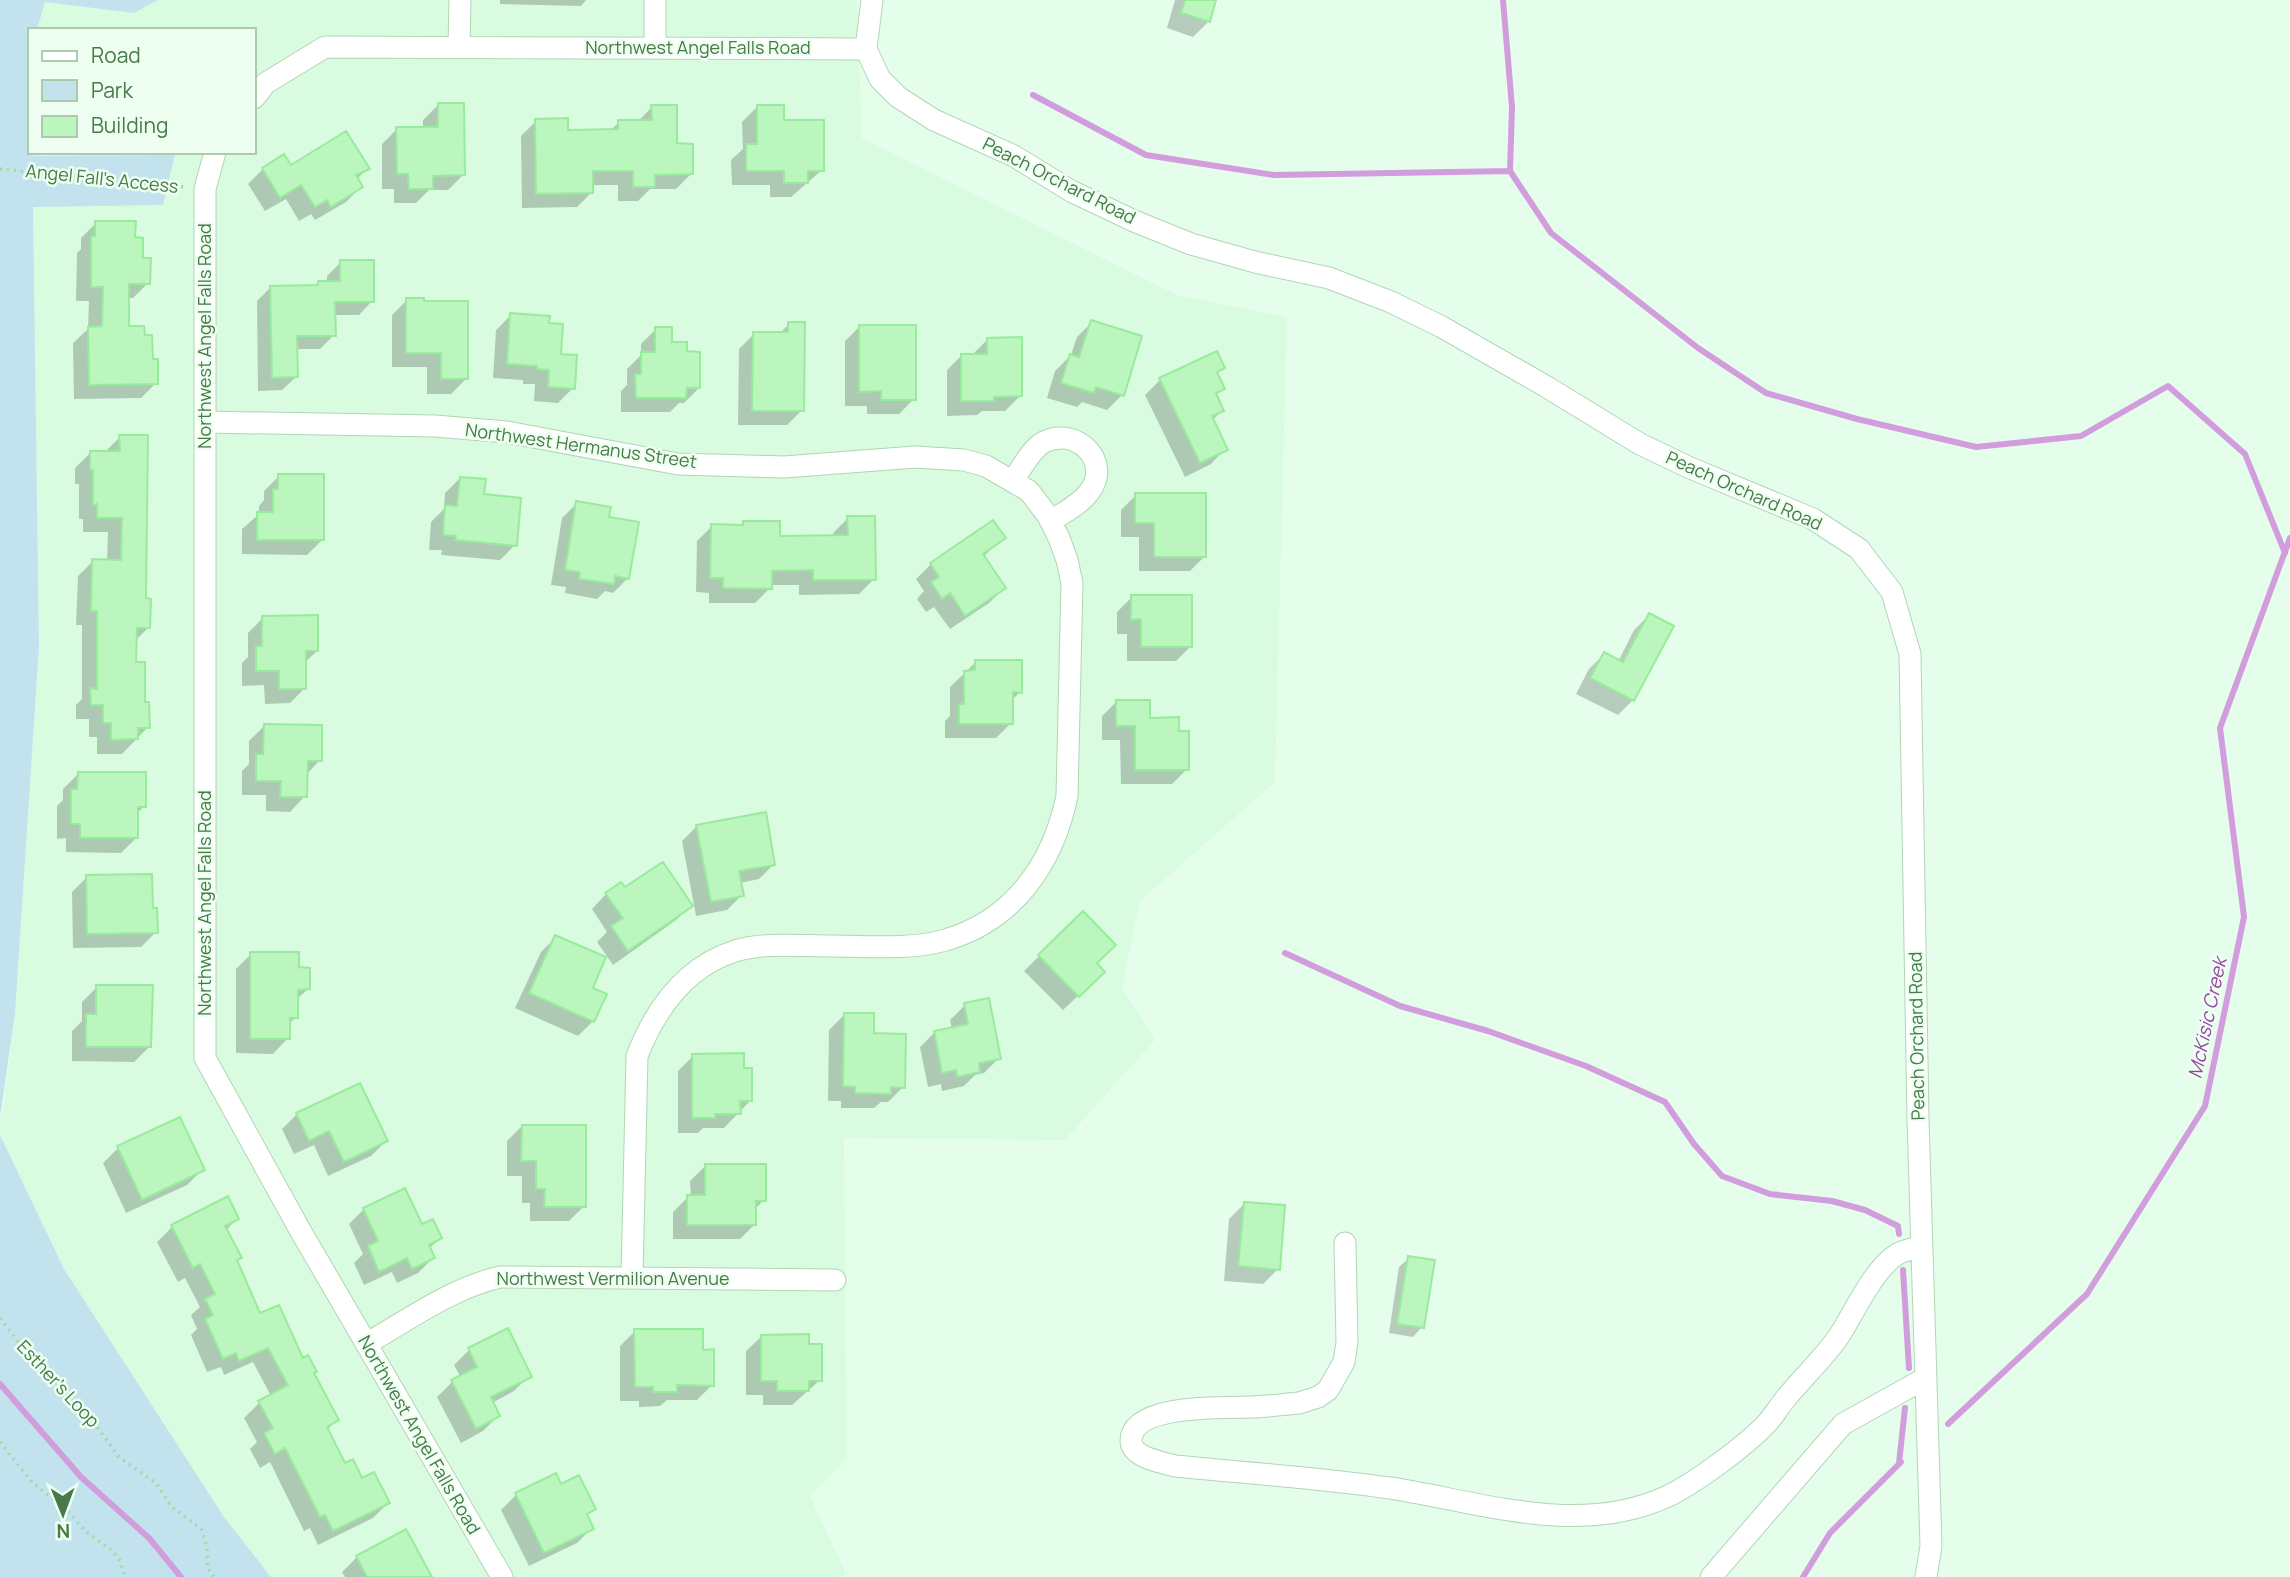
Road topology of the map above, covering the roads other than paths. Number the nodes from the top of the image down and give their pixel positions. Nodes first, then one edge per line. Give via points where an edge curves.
1 (460, 0) edge
2 (655, 0) edge
3 (872, 0) edge
4 (460, 47) junction
5 (655, 48) junction
6 (866, 49) junction
7 (256, 96) edge
8 (214, 154) edge
9 (205, 422) junction
10 (1013, 481) junction
11 (1051, 521) junction
12 (1345, 1243) dead end
13 (1921, 1248) junction
14 (632, 1277) junction
15 (835, 1280) dead end
16 (366, 1344) junction
17 (1924, 1378) junction
18 (502, 1577) edge
19 (1711, 1577) edge
20 (1926, 1577) edge

1 - 4 street
2 - 5 street
3 - 6 street
4 - 5 street, Northwest Angel Falls Road
4 - 7 street, Northwest Angel Falls Road via 325,47 266,83
5 - 6 street, Northwest Angel Falls Road
6 - 13 street, Peach Orchard Road via 880,79 898,97 934,120 1014,156 1071,191 1191,244 1329,278 1391,302 1640,444 1813,519 1859,549 1892,592 1910,654
8 - 9 street, Northwest Angel Falls Road via 205,189
9 - 10 street, Northwest Hermanus Street via 435,426 507,432 678,464 784,467 915,457 964,460
9 - 16 street, Northwest Angel Falls Road via 205,1058
10 - 11 street, Northwest Hermanus Street via 1029,491
10 - 11 street via 1041,443 1069,438 1090,452 1096,468 1090,491
11 - 14 street, Northwest Hermanus Street via 1072,583 1067,796 1062,824 1045,862 1020,895 995,915 943,941 735,951 692,975 667,999 637,1056
12 - 13 street via 1347,1342 1343,1362 1328,1390 1299,1403 1164,1412 1138,1425 1131,1444 1135,1451 1175,1466 1392,1489 1531,1514 1589,1516 1642,1505 1688,1484 1743,1445 1825,1355 1895,1255
13 - 17 street, Peach Orchard Road
14 - 15 street, Northwest Vermilion Avenue
14 - 16 street, Northwest Vermilion Avenue via 511,1277 480,1282
16 - 18 street, Northwest Angel Falls Road
17 - 19 street via 1843,1424
17 - 20 street, Peach Orchard Road via 1931,1546

